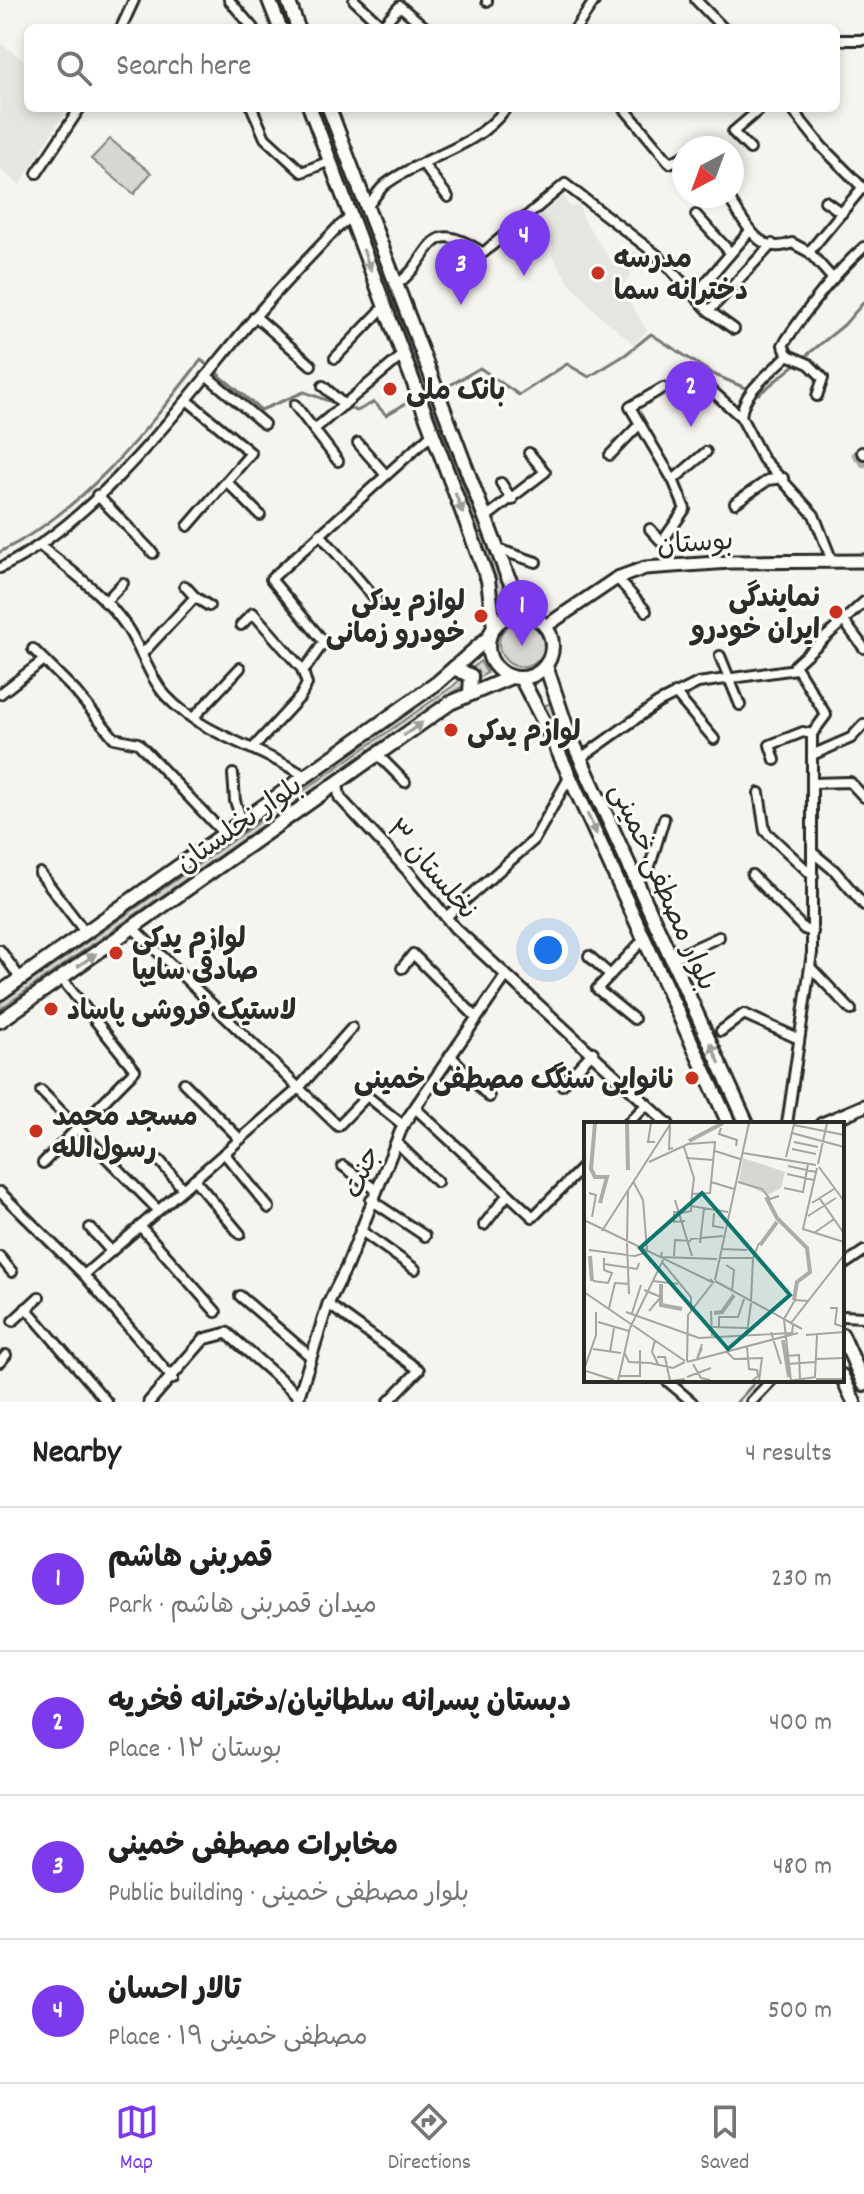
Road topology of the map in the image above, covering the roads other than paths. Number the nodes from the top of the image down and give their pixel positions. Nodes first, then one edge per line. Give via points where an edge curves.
1 (134, 0) edge
2 (229, 0) edge
3 (269, 0) edge
4 (288, 0) edge
5 (354, 0) edge
6 (595, 0) edge
7 (696, 0) edge
8 (123, 24) edge
9 (250, 24) edge
10 (278, 24) edge
11 (297, 24) edge
12 (380, 24) edge
13 (384, 24) edge
14 (421, 24) edge
15 (579, 24) edge
16 (719, 24) edge
17 (840, 40) edge
18 (864, 40) edge
19 (77, 112) edge
20 (254, 112) edge
21 (312, 112) edge
22 (331, 112) edge
23 (503, 112) edge
24 (627, 112) edge
25 (756, 112) edge
26 (794, 112) edge
27 (342, 142) junction
28 (325, 148) junction
29 (750, 149) dead end
30 (330, 161) junction
31 (672, 162) edge
32 (423, 164) junction
33 (37, 173) dead end
34 (863, 189) edge
35 (448, 197) dead end
36 (825, 201) dead end
37 (367, 207) junction
38 (734, 208) edge
39 (842, 213) junction
40 (696, 215) dead end
41 (351, 217) junction
42 (749, 232) junction
43 (772, 244) junction
44 (864, 247) edge
45 (729, 251) junction
46 (809, 252) junction
47 (833, 279) junction
48 (396, 285) junction
49 (695, 295) junction
50 (384, 307) junction
51 (709, 311) junction
52 (255, 316) junction
53 (734, 329) dead end
54 (403, 355) junction
55 (788, 355) junction
56 (335, 358) dead end
57 (311, 365) dead end
58 (207, 376) junction
59 (323, 386) dead end
60 (663, 388) dead end
61 (710, 389) dead end
62 (817, 396) dead end
63 (187, 400) junction
64 (295, 405) dead end
65 (344, 405) junction
66 (741, 417) junction
67 (264, 424) dead end
68 (638, 426) junction
69 (316, 428) junction
70 (433, 433) junction
71 (358, 443) dead end
72 (706, 452) dead end
73 (529, 453) dead end
74 (610, 455) dead end
75 (338, 461) dead end
76 (385, 474) junction
77 (783, 478) junction
78 (673, 480) junction
79 (228, 483) junction
80 (501, 483) dead end
81 (97, 495) junction
82 (512, 500) junction
83 (735, 503) dead end
84 (260, 515) dead end
85 (485, 518) junction
86 (188, 526) dead end
87 (650, 529) dead end
88 (320, 534) junction
89 (662, 542) junction
90 (40, 546) junction
91 (496, 548) junction
92 (153, 553) dead end
93 (832, 561) junction
94 (864, 561) edge
95 (536, 562) dead end
96 (674, 566) junction
97 (0, 568) edge
98 (617, 578) junction
99 (123, 583) dead end
100 (185, 586) dead end
101 (195, 597) junction
102 (377, 601) dead end
103 (105, 602) junction
104 (864, 602) edge
105 (209, 606) dead end
106 (646, 611) dead end
107 (528, 615) junction
108 (843, 620) junction
109 (241, 625) dead end
110 (546, 626) junction
111 (492, 632) junction
112 (864, 648) edge
113 (33, 649) dead end
114 (142, 654) junction
115 (720, 656) dead end
116 (44, 660) junction
117 (546, 666) junction
118 (796, 667) junction
119 (240, 668) dead end
120 (454, 668) junction
121 (303, 672) junction
122 (516, 678) junction
123 (730, 679) junction
124 (675, 693) junction
125 (0, 694) edge
126 (470, 694) junction
127 (740, 705) dead end
128 (193, 718) junction
129 (864, 724) edge
130 (812, 734) junction
131 (714, 739) dead end
132 (253, 748) junction
133 (377, 754) junction
134 (812, 755) junction
135 (581, 758) junction
136 (775, 760) dead end
137 (233, 774) dead end
138 (305, 776) junction
139 (570, 776) junction
140 (405, 782) dead end
141 (337, 783) junction
142 (812, 783) junction
143 (759, 793) dead end
144 (864, 797) edge
145 (664, 819) dead end
146 (242, 821) junction
147 (224, 834) junction
148 (812, 852) junction
149 (40, 873) dead end
150 (752, 875) dead end
151 (813, 876) junction
152 (637, 882) junction
153 (864, 905) edge
154 (446, 917) junction
155 (132, 927) junction
156 (85, 932) junction
157 (813, 932) junction
158 (719, 937) dead end
159 (644, 939) junction
160 (0, 950) edge
161 (589, 956) dead end
162 (673, 958) junction
163 (810, 967) junction
164 (402, 968) dead end
165 (610, 975) junction
166 (505, 977) junction
167 (20, 978) junction
168 (61, 978) junction
169 (682, 982) junction
170 (667, 989) junction
171 (0, 993) edge
172 (851, 1010) dead end
173 (476, 1017) junction
174 (634, 1019) dead end
175 (0, 1021) edge
176 (352, 1028) dead end
177 (721, 1031) dead end
178 (797, 1038) junction
179 (593, 1052) junction
180 (450, 1055) junction
181 (184, 1083) dead end
182 (562, 1085) dead end
183 (298, 1089) junction
184 (41, 1091) dead end
185 (489, 1097) dead end
186 (647, 1104) junction
187 (864, 1106) edge
188 (415, 1108) junction
189 (629, 1122) edge
190 (666, 1122) edge
191 (728, 1122) edge
192 (746, 1122) edge
193 (787, 1122) edge
194 (829, 1122) edge
195 (403, 1125) junction
196 (78, 1131) junction
197 (240, 1139) junction
198 (396, 1142) junction
199 (224, 1153) junction
200 (160, 1161) dead end
201 (43, 1163) dead end
202 (343, 1166) dead end
203 (584, 1166) edge
204 (194, 1179) junction
205 (437, 1182) dead end
206 (183, 1189) junction
207 (375, 1189) junction
208 (0, 1192) edge
209 (508, 1194) junction
210 (371, 1200) junction
211 (8, 1201) junction
212 (0, 1208) edge
213 (269, 1208) dead end
214 (158, 1210) junction
215 (484, 1225) dead end
216 (140, 1226) junction
217 (90, 1228) dead end
218 (360, 1230) junction
219 (240, 1234) dead end
220 (425, 1236) dead end
221 (111, 1251) junction
222 (864, 1251) edge
223 (0, 1257) edge
224 (844, 1265) edge
225 (415, 1269) dead end
226 (12, 1272) dead end
227 (84, 1275) junction
228 (240, 1296) dead end
229 (39, 1297) dead end
230 (328, 1304) junction
231 (26, 1308) junction
232 (216, 1312) dead end
233 (844, 1316) edge
234 (864, 1317) edge
235 (13, 1321) dead end
236 (844, 1339) edge
237 (311, 1357) junction
238 (173, 1379) junction
239 (844, 1380) edge
240 (668, 1382) edge
241 (770, 1382) edge
242 (864, 1384) edge
243 (298, 1399) edge
244 (107, 1402) edge
245 (149, 1402) edge
246 (388, 1402) edge
247 (692, 1402) edge
248 (751, 1402) edge
249 (854, 1402) edge

1 - 8 street
2 - 9 street
3 - 10 main road
4 - 11 main road
5 - 12 street
6 - 15 street
7 - 16 street
13 - 14 street via 400,6
17 - 18 street
19 - 33 street
20 - 30 street via 265,138 302,172
21 - 28 main road
22 - 27 main road
23 - 32 street via 460,147
24 - 31 street
25 - 29 street via 733,132
26 - 34 street
27 - 28 main road
27 - 37 main road
28 - 30 main road
30 - 41 main road
32 - 35 street
32 - 37 street via 384,185
34 - 39 street
36 - 39 street
37 - 48 main road
38 - 42 street
39 - 46 street
40 - 45 street
41 -> 50 main road
41 - 52 street
42 - 43 street
42 - 45 street
43 - 46 street via 792,243
43 - 51 street
44 - 47 street
45 - 49 street
46 - 47 street
47 - 55 street via 783,345
48 - 49 street via 442,237 467,242 483,253 565,184 657,255
48 - 85 main road
49 - 51 street
50 - 54 main road
50 - 56 street
51 - 53 street
52 - 57 street
52 - 58 street
54 - 65 street
54 - 70 main road
55 - 62 street via 809,364 823,378
55 - 66 street via 753,388 742,403
58 - 63 street
58 - 67 street
59 - 65 street
60 - 68 street via 630,407
61 - 66 street
63 - 79 street via 251,453
63 - 81 street
64 - 69 street
65 - 69 street
66 - 77 street via 763,459
68 - 74 street
68 - 78 street
69 - 75 street
70 - 76 street
70 -> 111 main road via 488,580
71 - 76 street
72 - 78 street
73 - 82 street via 545,472
76 - 88 street
77 - 83 street via 768,480
77 - 93 street via 814,515
78 - 89 street via 685,509
79 - 84 street
79 - 86 street
80 - 82 street
81 - 90 street
81 - 92 street
82 - 85 street
85 - 91 main road
87 - 89 street
88 - 102 street
88 - 121 street via 271,579 324,642
89 - 96 street
90 - 97 street
90 - 103 street
91 - 95 street
91 - 107 main road
93 - 94 main road, بوستان
93 - 96 main road, بوستان
96 - 98 main road, بوستان via 645,568
98 - 106 street
98 - 110 main road, بوستان
99 - 103 street
100 - 101 street
101 - 105 street
101 - 114 street
103 - 114 street
104 - 108 street
107 - 110 main road
107 - 111 main road via 509,616
108 - 112 street
108 - 118 street
109 - 121 street via 253,613
110 - 117 main road via 552,646
111 - 120 main road, بلوار نخلستان
111 - 122 main road via 490,656
113 - 116 street
114 - 128 street via 165,695
115 - 123 street
116 - 125 street
116 - 147 street via 114,738 138,743
117 - 122 main road
117 - 135 main road, بلوار مصطفی خمینی
118 - 123 street
118 - 130 street via 826,715
119 - 128 street
120 - 126 main road via 471,676
120 - 138 main road, بلوار نخلستان
121 - 132 street via 307,684 300,697
122 - 126 main road, بلوار نخلستان
122 - 139 main road, بلوار مصطفی خمینی
123 - 124 street via 698,683
123 - 127 street
124 - 131 street
124 - 135 street
133 -> 126 main road, بلوار نخلستان
128 - 132 street
129 - 134 street via 851,738
130 - 134 street
130 - 136 street via 770,745
132 - 138 street
133 - 140 street
133 - 141 main road, بلوار نخلستان
134 - 142 street
135 - 152 main road, بلوار مصطفی خمینی
137 - 146 street
138 - 146 main road, بلوار نخلستان
139 - 154 street via 534,840
139 -> 159 main road, بلوار مصطفی خمینی
141 - 154 street, نخلستان ۳ via 340,798
141 - 155 main road, بلوار نخلستان
142 - 144 street via 850,782
142 - 148 street
143 - 151 street via 765,831
145 - 152 street via 649,869
146 - 147 main road, بلوار نخلستان
147 - 156 main road, بلوار نخلستان
148 - 151 street
148 - 153 street
149 - 156 street
150 - 157 street
151 - 157 street
152 - 162 main road, بلوار مصطفی خمینی
154 - 166 street, نخلستان ۳
168 -> 155 main road, بلوار نخلستان
155 - 183 street
156 - 167 main road, بلوار نخلستان
157 - 163 street
158 - 162 street
159 - 165 street
159 - 170 main road, بلوار مصطفی خمینی
160 - 167 street
161 - 165 street
162 - 169 main road, بلوار مصطفی خمینی
163 - 172 street
163 - 178 street
164 - 173 street via 413,954
165 - 174 street via 597,989
166 - 173 street, جنت
166 - 179 street, نخلستان ۳
167 - 171 main road, بلوار نخلستان
168 - 175 main road, بلوار نخلستان
168 - 196 street via 135,1070
169 - 170 main road
192 -> 169 main road, بلوار مصطفی خمینی
170 - 191 main road, بلوار مصطفی خمینی
173 - 180 street, جنت
176 - 183 street
177 - 178 street via 744,1014
178 - 193 street
179 - 182 street
179 - 186 street, نخلستان ۳
180 - 185 street
180 - 188 street, جنت
181 - 197 street
183 - 195 street via 338,1126 367,1096
183 - 197 street
184 - 196 street
186 - 189 street
186 - 190 street, نخلستان ۳
187 - 194 main road
188 - 195 street, جنت
188 - 209 street
195 - 198 street, جنت
196 - 201 street
196 - 214 street
197 - 199 street
198 - 205 street
198 - 207 street, جنت
199 - 204 street
199 - 213 street
200 - 206 street
202 - 207 street
203 - 209 street via 533,1217
204 - 206 street
204 - 219 street
206 - 214 street
207 - 210 street, جنت
208 - 211 street
209 - 215 street
210 - 218 street, جنت
210 - 220 street
211 - 212 street
211 - 227 street
214 - 216 street
216 - 221 street
216 - 232 street
217 - 221 street
218 - 225 street
218 - 230 street, جنت
221 - 227 street
222 - 224 street
223 - 226 street
227 - 238 street
228 - 237 street
229 - 231 street
230 - 237 street, جنت
230 - 246 street via 419,1370
231 - 235 street
231 - 244 street
233 - 234 street
236 - 242 main road
237 - 243 street, جنت
238 - 243 street via 204,1339 227,1333
238 - 245 street
239 - 249 main road
240 - 247 street
241 - 248 street

